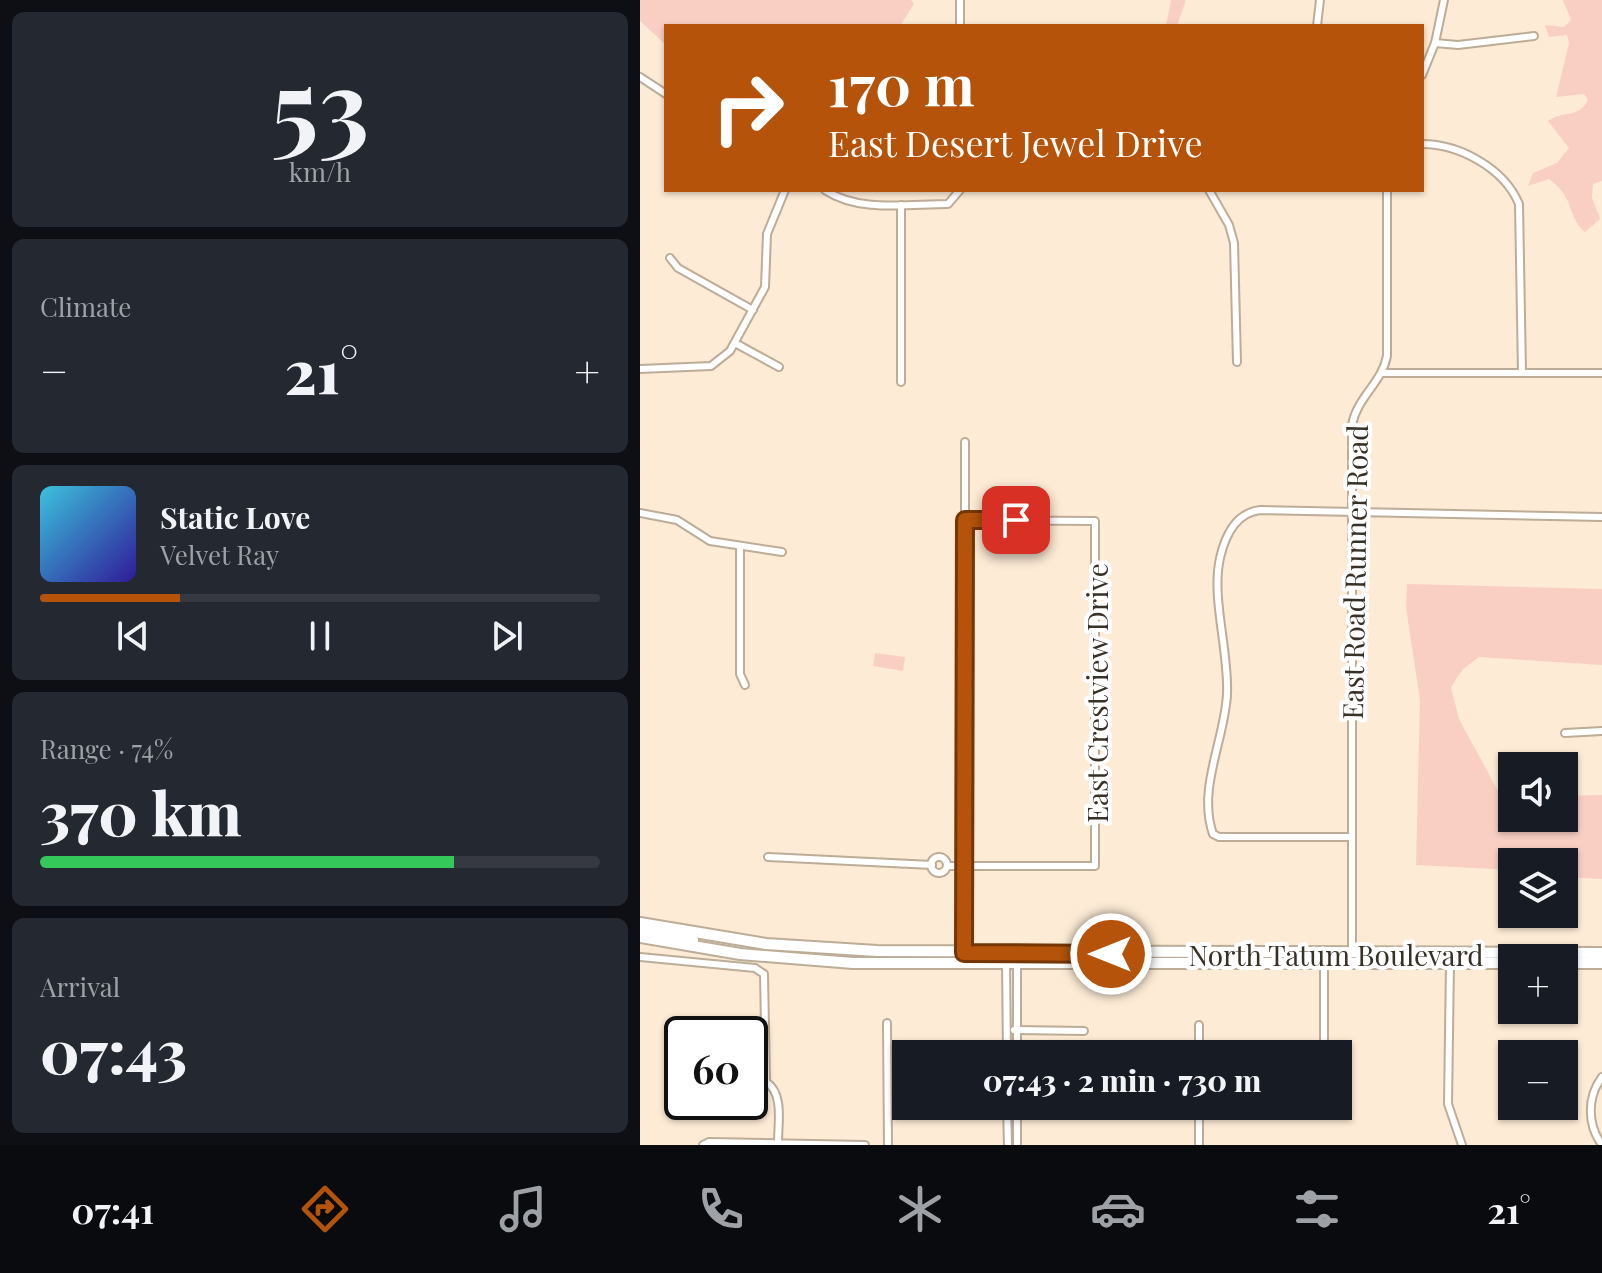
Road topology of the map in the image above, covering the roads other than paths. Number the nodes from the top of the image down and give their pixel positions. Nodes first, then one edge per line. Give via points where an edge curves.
1 (960, 0) edge
2 (1320, 0) edge
3 (1444, 0) edge
4 (960, 24) edge
5 (1317, 24) edge
6 (1534, 36) dead end
7 (1435, 43) junction
8 (1429, 59) junction
9 (1424, 64) edge
10 (1424, 70) edge
11 (640, 77) edge
12 (664, 93) edge
13 (1424, 144) edge
14 (784, 192) edge
15 (830, 192) edge
16 (959, 192) edge
17 (1211, 192) edge
18 (1387, 192) edge
19 (901, 205) junction
20 (670, 258) dead end
21 (753, 310) junction
22 (735, 343) junction
23 (1237, 362) dead end
24 (779, 367) dead end
25 (640, 369) edge
26 (1383, 373) junction
27 (1522, 373) junction
28 (1602, 373) edge
29 (901, 382) dead end
30 (965, 442) dead end
31 (1352, 511) junction
32 (640, 513) edge
33 (1602, 517) edge
34 (965, 520) junction
35 (740, 547) junction
36 (782, 552) dead end
37 (745, 685) dead end
38 (1602, 731) edge
39 (1565, 733) dead end
40 (1352, 837) junction
41 (768, 857) dead end
42 (963, 866) junction
43 (640, 923) edge
44 (640, 930) edge
45 (640, 937) edge
46 (1602, 953) edge
47 (740, 954) junction
48 (640, 957) edge
49 (964, 958) junction
50 (1324, 958) junction
51 (1352, 958) junction
52 (1451, 958) junction
53 (1012, 959) junction
54 (1498, 962) edge
55 (1578, 963) edge
56 (1602, 963) edge
57 (887, 1023) dead end
58 (1199, 1025) dead end
59 (1007, 1030) junction
60 (1017, 1030) junction
61 (1084, 1031) dead end
62 (1007, 1040) edge
63 (1017, 1040) edge
64 (1199, 1040) edge
65 (1324, 1040) edge
66 (1602, 1077) edge
67 (1007, 1120) edge
68 (1017, 1120) edge
69 (1199, 1120) edge
70 (778, 1142) junction
71 (703, 1145) edge
72 (865, 1145) edge
73 (888, 1145) edge
74 (1008, 1145) edge
75 (1017, 1145) edge
76 (1199, 1145) edge
77 (1462, 1145) edge
78 (1602, 1145) edge

1 - 4 street
2 - 5 street
3 - 7 street
6 - 7 street
7 - 8 street
8 - 9 street
8 - 10 street
11 - 12 street
13 - 27 street via 1466,152 1511,190 1519,204
14 - 21 street via 767,234 765,287
15 - 19 street via 859,204
16 - 19 street via 954,202
17 - 23 street via 1234,243
18 - 26 street
19 - 29 street
20 - 21 street via 678,268
21 - 22 street
22 - 24 street
22 - 25 street via 711,366
26 - 27 street
26 - 31 street, East Road Runner Road via 1354,416
27 - 28 street
30 - 34 street
31 - 33 street
31 - 40 street, East Road Runner Road
31 - 40 street via 1254,511 1233,525 1218,574 1228,691 1209,811 1213,834 1219,837
32 - 35 street via 677,520 710,541
34 - 42 street
34 - 42 street, East Crestview Drive via 1095,521 1095,866
35 - 36 street
35 - 37 street via 740,674
38 - 39 street
40 - 51 street, East Road Runner Road
41 - 42 street via 932,865 938,873 947,866
42 - 49 street
43 - 49 main road, North Tatum Boulevard via 740,941
44 - 47 main road via 724,946
45 - 47 main road, North Tatum Boulevard
46 - 52 main road, North Tatum Boulevard
47 - 49 main road, North Tatum Boulevard via 853,963
48 - 70 street via 762,970 766,1082 777,1095
49 - 53 main road, North Tatum Boulevard
50 - 51 main road, North Tatum Boulevard
50 - 53 main road, North Tatum Boulevard
50 - 65 street
51 - 52 main road, North Tatum Boulevard
52 - 54 main road, North Tatum Boulevard
52 - 77 street via 1448,1104
53 - 59 street
53 - 60 street
55 - 56 main road
57 - 73 street
58 - 64 street
59 - 60 street
59 - 62 street
60 - 61 street
60 - 63 street
66 - 78 street via 1591,1103 1594,1132
67 - 74 street
68 - 75 street
69 - 76 street
70 - 71 street
70 - 72 street

